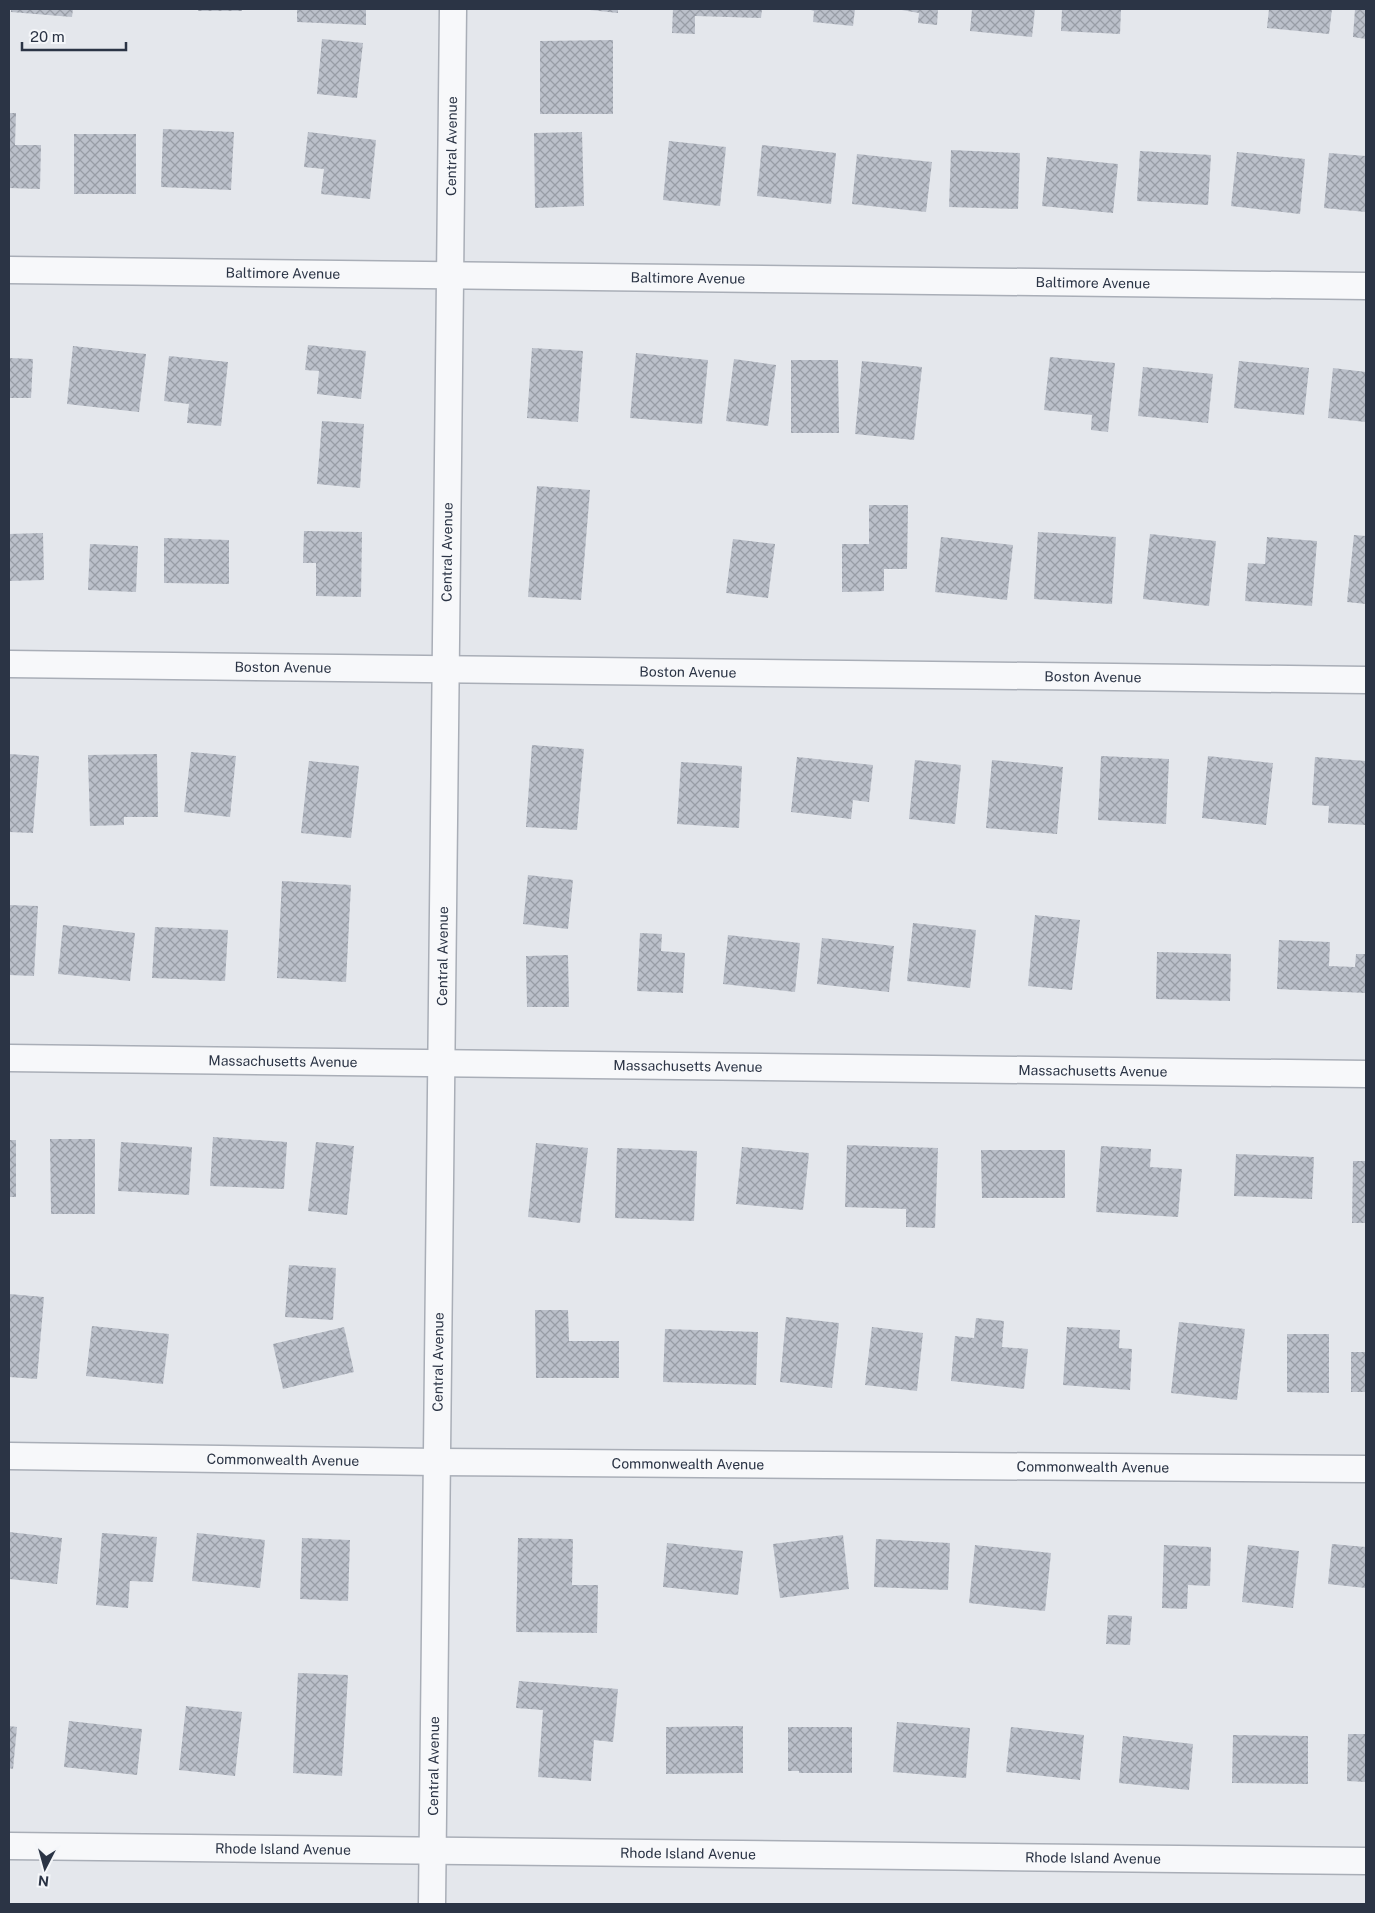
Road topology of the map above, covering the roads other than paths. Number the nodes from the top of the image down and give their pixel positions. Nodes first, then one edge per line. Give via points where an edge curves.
1 (453, 9) edge
2 (9, 270) edge
3 (450, 275) junction
4 (1366, 286) edge
5 (9, 664) edge
6 (446, 669) junction
7 (1366, 680) edge
8 (9, 1058) edge
9 (441, 1063) junction
10 (1366, 1074) edge
11 (9, 1456) edge
12 (437, 1462) junction
13 (1366, 1469) edge
14 (9, 1846) edge
15 (433, 1850) junction
16 (1366, 1862) edge
17 (432, 1904) edge

1 - 3 street, Central Avenue
2 - 3 street, Baltimore Avenue
3 - 4 street, Baltimore Avenue
3 - 6 street, Central Avenue
5 - 6 street, Boston Avenue
6 - 7 street, Boston Avenue
6 - 9 street, Central Avenue
8 - 9 street, Massachusetts Avenue
9 - 10 street, Massachusetts Avenue
9 - 12 street, Central Avenue
11 - 12 street, Commonwealth Avenue
12 - 13 street, Commonwealth Avenue
12 - 15 street, Central Avenue
14 - 15 street, Rhode Island Avenue
15 - 16 street, Rhode Island Avenue
15 - 17 street, Central Avenue

